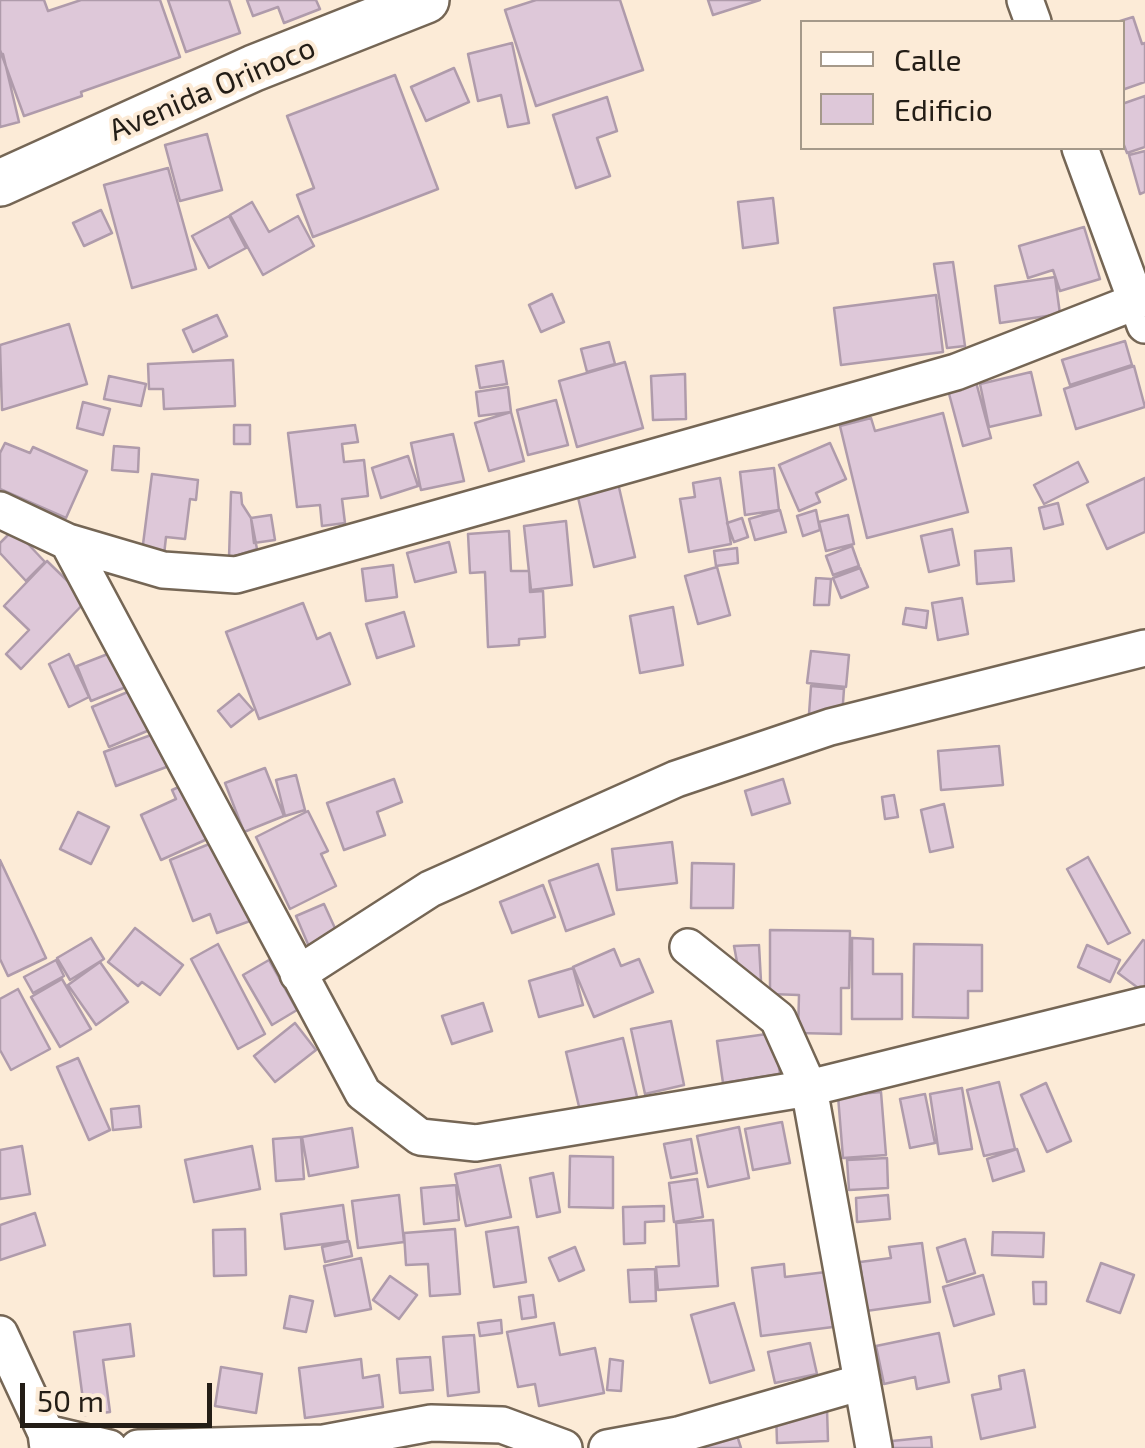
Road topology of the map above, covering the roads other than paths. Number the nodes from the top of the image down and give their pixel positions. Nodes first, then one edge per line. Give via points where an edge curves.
1 (362, 0) edge
2 (426, 0) edge
3 (0, 150) edge
4 (1081, 150) edge
5 (0, 183) edge
6 (1142, 308) edge
7 (0, 510) edge
8 (68, 542) junction
9 (1145, 648) edge
10 (688, 947) dead end
11 (298, 974) junction
12 (1145, 1004) edge
13 (809, 1088) junction
14 (0, 1334) edge
15 (862, 1382) junction
16 (47, 1440) edge
17 (109, 1448) edge
18 (138, 1448) edge
19 (564, 1448) edge
20 (607, 1448) edge
21 (874, 1448) edge

1 - 3 main road, Avenida Orinoco
2 - 5 main road, Avenida Orinoco via 254,68
4 - 6 street
6 - 8 street via 956,372 236,576 162,570
7 - 8 street
8 - 11 street
9 - 11 street via 830,727 676,779 430,888
10 - 13 street via 778,1018
11 - 13 street via 364,1094 420,1137 476,1144
12 - 13 street
13 - 15 street
14 - 16 street
15 - 20 street
15 - 21 street
16 - 17 street
18 - 19 street via 324,1443 431,1423 502,1425

